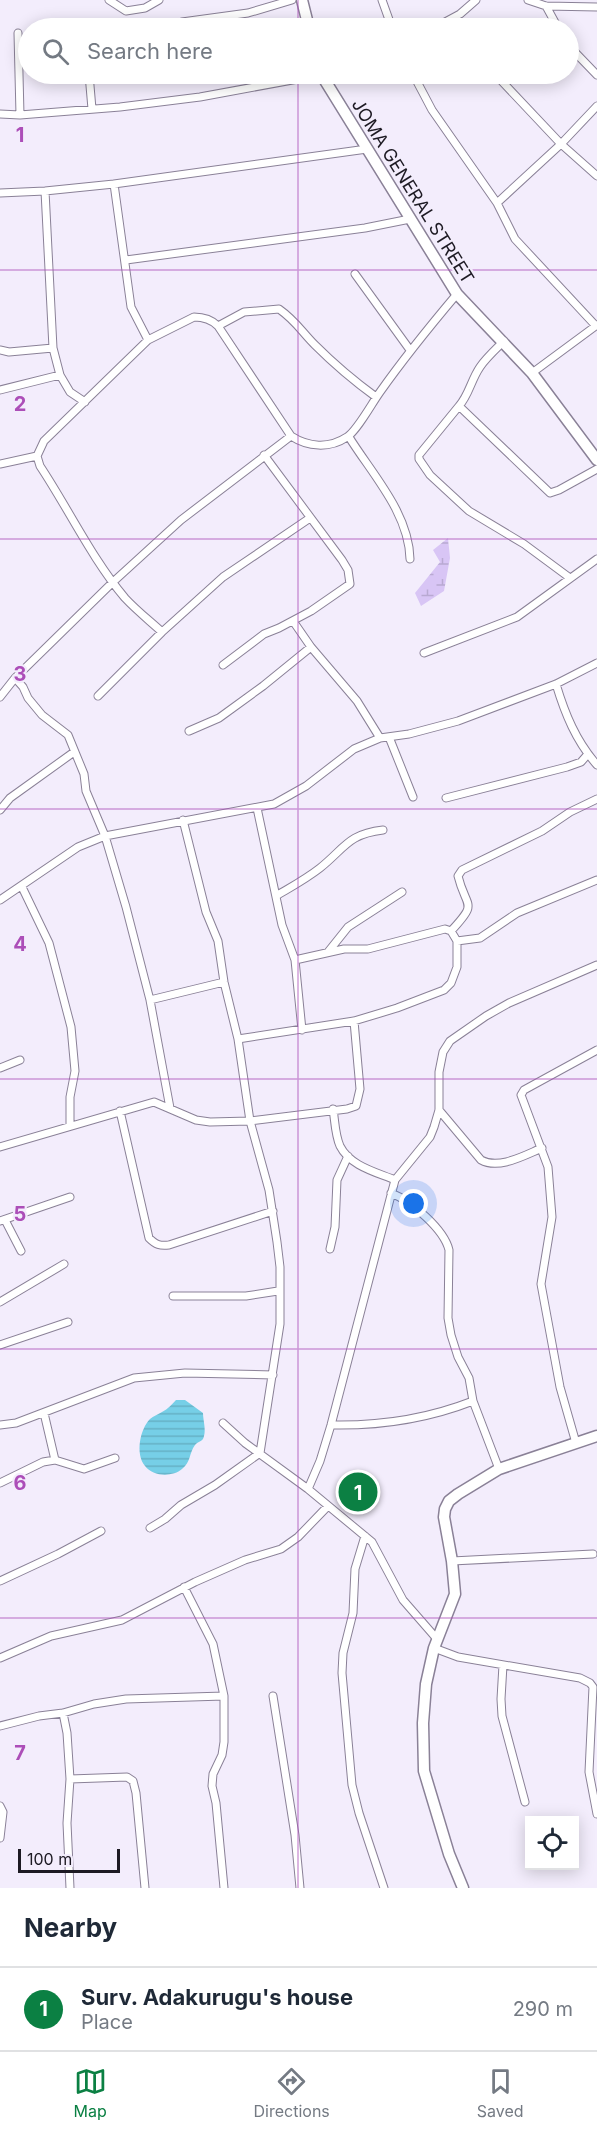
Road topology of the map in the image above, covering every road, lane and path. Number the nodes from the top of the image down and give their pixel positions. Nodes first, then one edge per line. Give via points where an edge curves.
1 (109, 0) edge
2 (159, 0) edge
3 (291, 0) edge
4 (302, 0) edge
5 (382, 0) edge
6 (476, 0) edge
7 (528, 0) edge
8 (546, 6) junction
9 (597, 8) edge
10 (211, 18) edge
11 (306, 18) edge
12 (388, 18) edge
13 (457, 18) edge
14 (553, 18) edge
15 (579, 56) edge
16 (597, 75) edge
17 (19, 84) edge
18 (90, 84) edge
19 (270, 84) edge
20 (329, 84) edge
21 (418, 84) edge
22 (504, 84) edge
23 (597, 106) edge
24 (92, 110) junction
25 (0, 114) edge
26 (20, 115) junction
27 (561, 144) junction
28 (367, 149) junction
29 (597, 176) edge
30 (114, 184) junction
31 (45, 191) junction
32 (0, 193) edge
33 (497, 203) junction
34 (410, 219) junction
35 (126, 260) junction
36 (355, 274) dead end
37 (457, 294) junction
38 (218, 326) junction
39 (597, 326) edge
40 (148, 340) junction
41 (504, 341) junction
42 (52, 348) junction
43 (0, 350) edge
44 (410, 350) junction
45 (532, 373) junction
46 (60, 375) junction
47 (0, 390) edge
48 (376, 397) junction
49 (85, 402) junction
50 (459, 406) junction
51 (291, 436) junction
52 (349, 437) junction
53 (264, 455) junction
54 (37, 456) junction
55 (597, 460) edge
56 (0, 465) edge
57 (597, 469) edge
58 (310, 518) junction
59 (410, 559) dead end
60 (597, 559) edge
61 (570, 578) junction
62 (113, 582) junction
63 (293, 621) junction
64 (162, 632) junction
65 (310, 647) junction
66 (424, 653) dead end
67 (597, 663) edge
68 (222, 665) dead end
69 (15, 678) junction
70 (556, 684) junction
71 (98, 696) dead end
72 (0, 697) edge
73 (189, 731) dead end
74 (389, 737) junction
75 (380, 738) junction
76 (74, 752) junction
77 (588, 754) junction
78 (597, 765) edge
79 (413, 797) dead end
80 (446, 798) dead end
81 (597, 799) edge
82 (257, 808) junction
83 (0, 810) edge
84 (183, 820) junction
85 (383, 830) dead end
86 (105, 836) junction
87 (597, 880) edge
88 (22, 887) junction
89 (402, 892) dead end
90 (276, 897) junction
91 (0, 900) edge
92 (451, 931) junction
93 (457, 941) junction
94 (328, 952) junction
95 (295, 960) junction
96 (597, 965) edge
97 (224, 982) junction
98 (150, 999) junction
99 (354, 1021) junction
100 (302, 1030) junction
101 (238, 1039) junction
102 (597, 1050) edge
103 (20, 1060) dead end
104 (0, 1068) edge
105 (170, 1108) junction
106 (333, 1109) junction
107 (439, 1110) junction
108 (120, 1111) junction
109 (250, 1121) junction
110 (70, 1126) junction
111 (0, 1147) edge
112 (542, 1148) junction
113 (348, 1156) junction
114 (395, 1180) junction
115 (391, 1192) junction
116 (70, 1197) dead end
117 (273, 1211) junction
118 (2, 1220) edge
119 (330, 1249) dead end
120 (21, 1251) dead end
121 (64, 1264) dead end
122 (278, 1291) junction
123 (173, 1296) dead end
124 (0, 1302) edge
125 (68, 1322) dead end
126 (0, 1346) edge
127 (273, 1375) junction
128 (472, 1401) junction
129 (44, 1413) junction
130 (223, 1423) dead end
131 (0, 1425) edge
132 (331, 1425) junction
133 (597, 1436) edge
134 (576, 1443) junction
135 (260, 1453) junction
136 (115, 1458) dead end
137 (55, 1460) junction
138 (499, 1469) junction
139 (0, 1483) edge
140 (308, 1489) junction
141 (327, 1507) junction
142 (150, 1528) dead end
143 (101, 1531) dead end
144 (366, 1536) junction
145 (593, 1554) dead end
146 (452, 1561) junction
147 (0, 1581) edge
148 (184, 1587) junction
149 (435, 1643) junction
150 (0, 1658) edge
151 (503, 1665) junction
152 (224, 1696) junction
153 (273, 1696) dead end
154 (63, 1713) junction
155 (0, 1726) edge
156 (70, 1779) junction
157 (525, 1802) dead end
158 (0, 1806) edge
159 (597, 1814) edge
160 (0, 1839) edge
161 (70, 1888) edge
162 (146, 1888) edge
163 (224, 1888) edge
164 (300, 1888) edge
165 (384, 1888) edge
166 (463, 1888) edge

1 - 2 street via 126,11 145,8
3 - 10 street via 248,13
4 - 11 street
5 - 12 street
6 - 13 street
7 - 8 street
8 - 9 street
8 - 14 street
15 - 16 street
17 - 26 street
18 - 24 street
19 - 24 street
20 - 28 street, JOMA GENERAL STREET
21 - 33 street
22 - 27 street
23 - 27 street
24 - 26 street
25 - 26 street
27 - 29 street
27 - 33 street
28 - 30 street
28 - 34 street, JOMA GENERAL STREET
30 - 31 street
30 - 35 street
31 - 32 street
31 - 42 street
33 - 39 street via 515,239
34 - 35 street
34 - 37 street, JOMA GENERAL STREET
35 - 40 street via 131,307
36 - 44 street
37 - 41 street, JOMA GENERAL STREET
37 - 44 street
38 - 40 street via 194,317
38 - 48 street via 244,312 279,309 341,370
38 - 51 street
39 - 45 street
40 - 49 street
41 - 45 street, JOMA GENERAL STREET
41 - 50 street via 481,365
42 - 43 street
42 - 46 street
44 - 48 street
45 - 55 street, JOMA GENERAL STREET
46 - 47 street
46 - 49 street via 70,392
48 - 52 street
49 - 54 street via 44,441
50 - 57 street via 550,493
50 - 61 street via 419,454 419,459 430,475 469,511
51 - 52 street via 316,446
51 - 53 street
52 - 59 street via 402,522
53 - 58 street
53 - 62 street via 181,520
54 - 56 street
54 - 62 street
58 - 63 street via 351,578 350,584
58 - 64 street via 224,577
60 - 61 street
61 - 66 street via 517,617
62 - 64 street
62 - 69 street
63 - 65 street
63 - 68 street via 264,634
64 - 71 street
65 - 73 street via 219,718
65 - 75 street via 357,701
67 - 70 street
69 - 72 street
69 - 76 street via 42,715 68,735
70 - 74 street via 458,722
70 - 77 street via 575,734
74 - 75 street
74 - 79 street
75 - 82 street via 354,749 287,798
76 - 83 street via 10,798
76 - 86 street
77 - 78 street
77 - 80 street via 581,762 567,767
81 - 92 street via 462,870 458,876 469,911
82 - 84 street
82 - 90 street
84 - 86 street
84 - 97 street via 206,912 218,941
85 - 90 street via 364,832
86 - 88 street via 78,847
86 - 98 street
87 - 93 street via 517,914 480,938
88 - 91 street
88 - 110 street via 48,943 71,1027 75,1071 69,1097
89 - 94 street via 348,927
90 - 95 street
92 - 93 street
92 - 94 street via 445,929 368,949
93 - 99 street via 457,967 448,987
94 - 95 street
95 - 100 street
96 - 107 street via 509,1003 450,1041 439,1072
97 - 98 street
97 - 101 street
98 - 105 street
99 - 100 street
99 - 106 street via 358,1100 356,1106
100 - 101 street
101 - 109 street
102 - 112 street via 521,1095
103 - 104 street
105 - 108 street via 154,1102
105 - 109 street via 196,1120
106 - 109 street
106 - 113 street via 337,1139
107 - 112 street via 487,1164
107 - 114 street via 430,1137
108 - 110 street
108 - 117 street via 149,1238 154,1244 169,1245
109 - 117 street
110 - 111 street
112 - 134 street via 550,1178 552,1217 542,1284 560,1387
113 - 114 street
113 - 119 street via 337,1180
114 - 115 street
115 - 128 street via 447,1240 450,1326 458,1357 469,1378
115 - 132 street
116 - 118 street
117 - 122 street via 280,1267
118 - 120 street
121 - 124 street
122 - 123 street via 246,1296
122 - 127 street via 280,1324
125 - 126 street
127 - 129 street via 185,1373 134,1378
127 - 135 street
128 - 132 street via 397,1422
128 - 138 street
129 - 131 street
129 - 137 street
130 - 135 street
132 - 140 street
133 - 134 street
134 - 138 street
135 - 140 street
135 - 142 street
136 - 137 street via 84,1469
137 - 139 street
138 - 146 street via 449,1501 444,1517
140 - 141 street
141 - 144 street
141 - 148 street via 298,1538 281,1549
143 - 147 street
144 - 149 street via 403,1600
144 - 165 street via 355,1569 353,1613 342,1673 352,1785
145 - 146 street
146 - 149 street via 455,1594
148 - 150 street via 122,1620 51,1636
148 - 152 street via 213,1644
149 - 151 street via 458,1657
149 - 166 street via 425,1694 424,1771 448,1854
151 - 157 street via 502,1716
151 - 159 street via 580,1678 593,1687 589,1772
152 - 154 street via 126,1699
152 - 163 street via 224,1742 212,1786
153 - 164 street
154 - 155 street
154 - 156 street
156 - 161 street
156 - 162 street via 127,1777 133,1781
158 - 160 street

